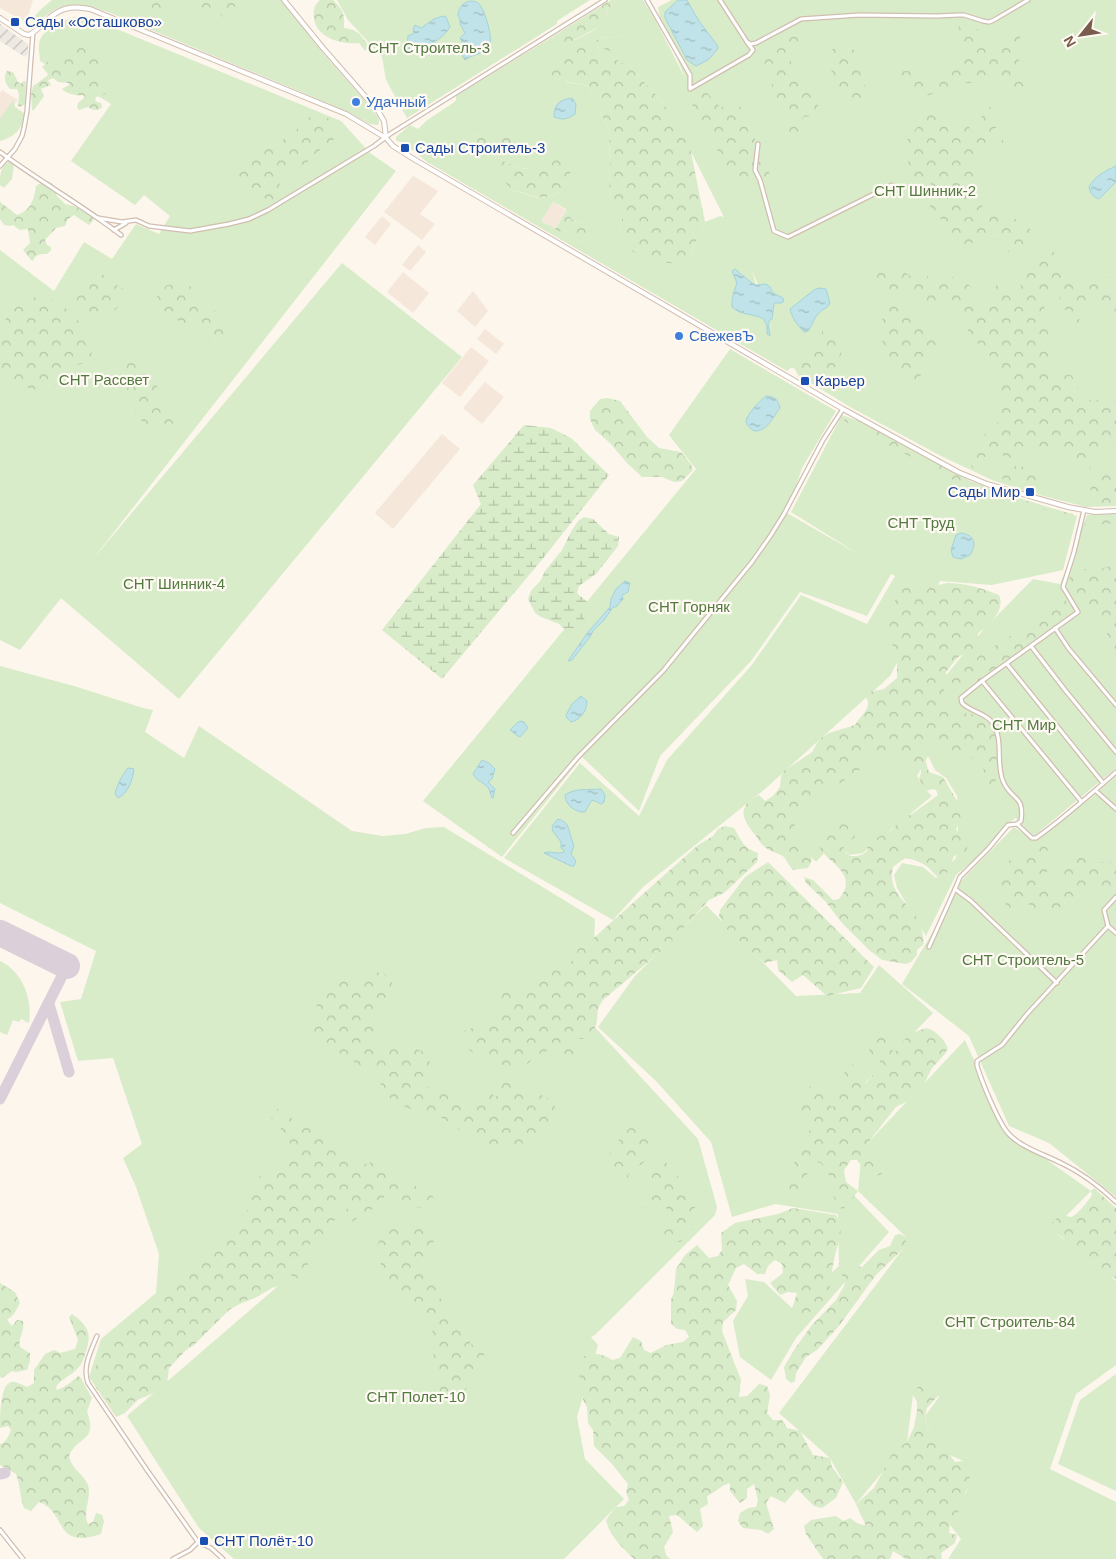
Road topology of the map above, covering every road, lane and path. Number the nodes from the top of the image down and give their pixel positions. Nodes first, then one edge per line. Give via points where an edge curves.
1 (284, 0) edge
2 (605, 0) edge
3 (646, 0) edge
4 (720, 0) edge
5 (1028, 0) edge
6 (0, 18) edge
7 (33, 33) junction
8 (747, 42) junction
9 (386, 138) junction
10 (758, 144) dead end
11 (0, 152) edge
12 (8, 158) junction
13 (0, 166) edge
14 (892, 185) dead end
15 (98, 218) junction
16 (129, 221) junction
17 (114, 230) junction
18 (121, 235) dead end
19 (843, 409) junction
20 (1084, 510) junction
21 (1116, 511) edge
22 (1055, 628) junction
23 (1031, 646) junction
24 (1007, 664) junction
25 (982, 680) junction
26 (1116, 705) edge
27 (1116, 752) edge
28 (1116, 772) edge
29 (1103, 783) junction
30 (1096, 791) junction
31 (1081, 801) junction
32 (1116, 809) edge
33 (1016, 824) junction
34 (513, 833) dead end
35 (955, 889) junction
36 (1116, 897) edge
37 (1108, 926) junction
38 (1116, 934) edge
39 (929, 947) dead end
40 (1057, 983) junction
41 (1116, 1202) edge
42 (97, 1336) dead end
43 (0, 1530) edge
44 (198, 1542) junction
45 (23, 1559) edge
46 (173, 1559) edge
47 (223, 1559) edge

1 - 9 street via 378,111 384,122
2 - 9 street
3 - 8 street via 690,75 690,89 749,55 753,50
4 - 8 street
5 - 8 street via 989,22 959,15 801,18 756,43
6 - 7 street via 24,34
7 - 9 street via 63,9 76,6 90,9 346,114
7 - 12 street via 24,128
9 - 16 street via 249,219 190,231
9 - 19 street via 416,160
10 - 14 street via 755,170 774,231 788,237
11 - 12 street
12 - 13 street
12 - 15 street
15 - 16 street via 113,222
15 - 17 street
16 - 17 street
17 - 18 street
19 - 20 street via 973,479 1023,496
19 - 34 street via 771,535 752,562 663,672 578,757
20 - 21 street
20 - 22 street via 1063,587 1078,612
22 - 23 street
22 - 26 street
23 - 24 street
23 - 27 street
24 - 25 street
24 - 29 street
25 - 31 street
25 - 33 street via 962,698 962,703 990,720 996,728 1003,781 1020,802 1021,821
28 - 29 street
29 - 30 street
30 - 31 street
30 - 32 street
31 - 33 street via 1036,838
33 - 35 street via 1008,825 960,877
35 - 39 street
35 - 40 street
36 - 37 street via 1104,910
37 - 38 street
37 - 40 street
40 - 41 street via 1002,1045 977,1061 977,1066 996,1111 1012,1137 1064,1164
42 - 44 street via 86,1368 88,1383
43 - 45 street
44 - 46 street
44 - 47 street

